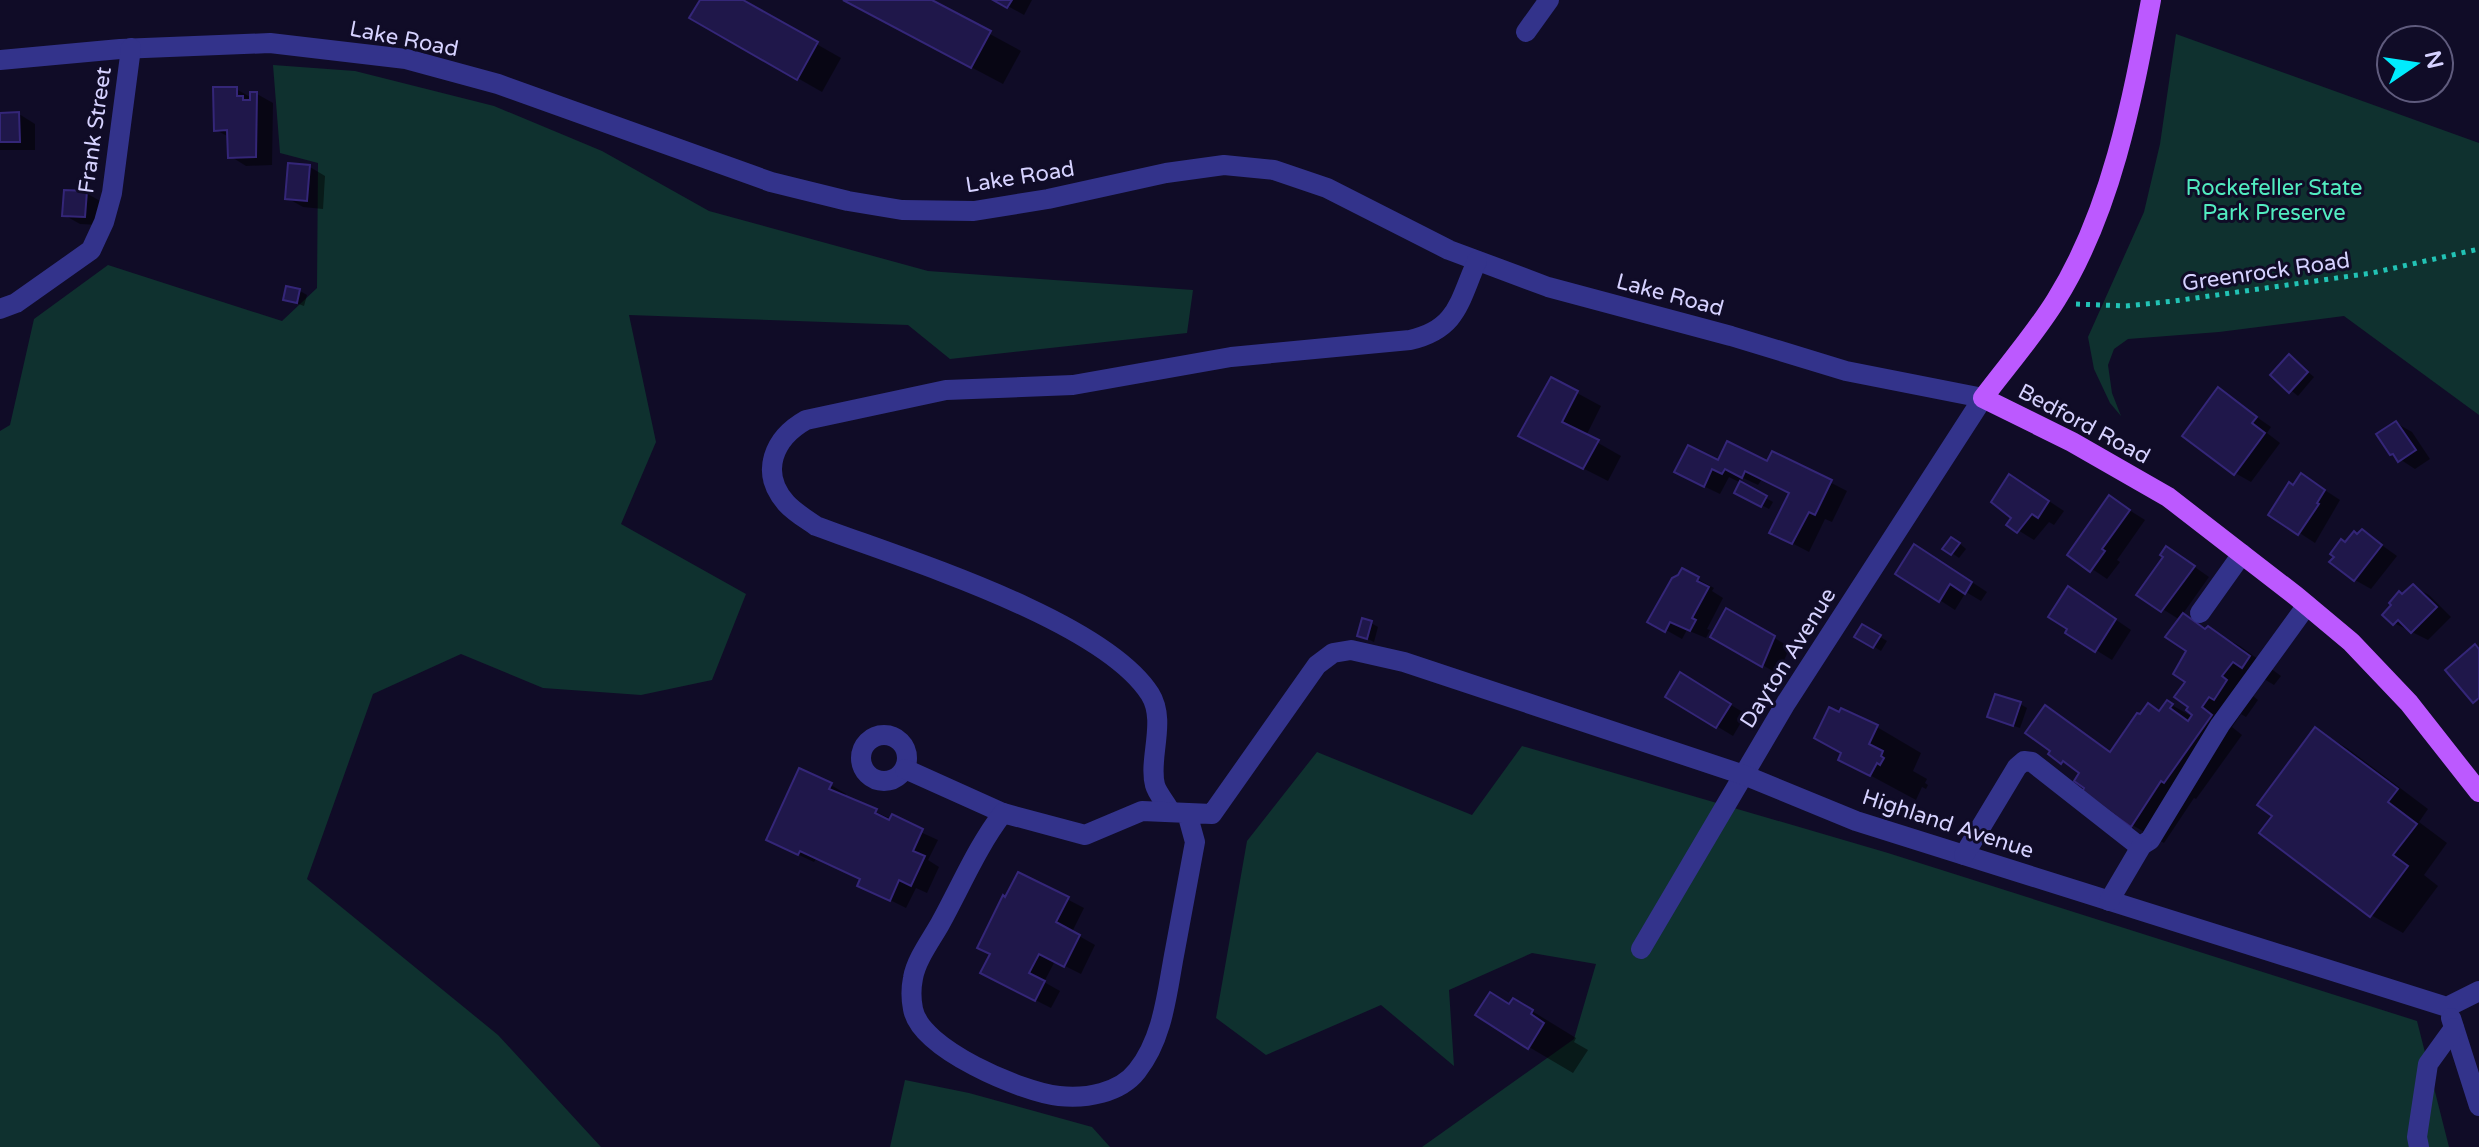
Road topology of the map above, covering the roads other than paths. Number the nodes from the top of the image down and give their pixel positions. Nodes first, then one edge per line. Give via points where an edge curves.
1 (1549, 0) edge
2 (2151, 0) edge
3 (1526, 32) dead end
4 (131, 48) junction
5 (0, 60) edge
6 (1477, 261) junction
7 (0, 309) edge
8 (1983, 398) junction
9 (2242, 554) junction
10 (2307, 605) junction
11 (2200, 613) dead end
12 (905, 769) dead end
13 (1744, 775) junction
14 (2479, 792) edge
15 (1179, 812) junction
16 (1003, 813) junction
17 (2142, 845) junction
18 (1964, 855) junction
19 (2109, 901) junction
20 (1641, 949) dead end
21 (2479, 991) edge
22 (2447, 1007) junction
23 (2454, 1028) junction
24 (2479, 1106) edge
25 (2419, 1147) edge

1 - 3 street
2 - 8 main road, Bedford Road via 2108,190 2090,234 2056,301
4 - 5 street, Lake Road
4 - 6 street, Lake Road via 270,43 406,59 498,84 771,182 902,210 974,211 1224,165 1274,170 1327,188
4 - 7 street, Frank Street via 112,193 91,250
6 - 8 street, Lake Road via 1548,287 1846,371
6 - 15 street via 1450,322 1432,335 1231,357 1073,385 946,390 806,420 789,430 776,450 776,489 816,526 1015,601 1094,644 1137,676 1153,698 1158,719 1155,784
8 - 9 main road, Bedford Road via 2168,497
8 - 13 street, Dayton Avenue
9 - 10 main road, Bedford Road
9 - 11 street
10 - 14 main road, Bedford Road via 2409,703
10 - 17 street
12 - 16 street
13 - 15 street, Highland Avenue via 1404,662 1351,650 1333,653 1317,665 1212,814
13 - 18 street, Highland Avenue via 1856,821
13 - 20 street, Dayton Avenue
15 - 16 street via 1142,811 1085,835
15 - 16 street via 1195,842 1163,1019 1151,1049 1123,1084 1107,1092 1061,1096 1032,1091 963,1059 934,1040 914,1014 913,977 979,847
17 - 18 street via 2024,761
17 - 19 street
18 - 19 street, Highland Avenue
19 - 22 street, Highland Avenue
21 - 22 street
22 - 23 street
23 - 24 street
23 - 25 street via 2428,1064

